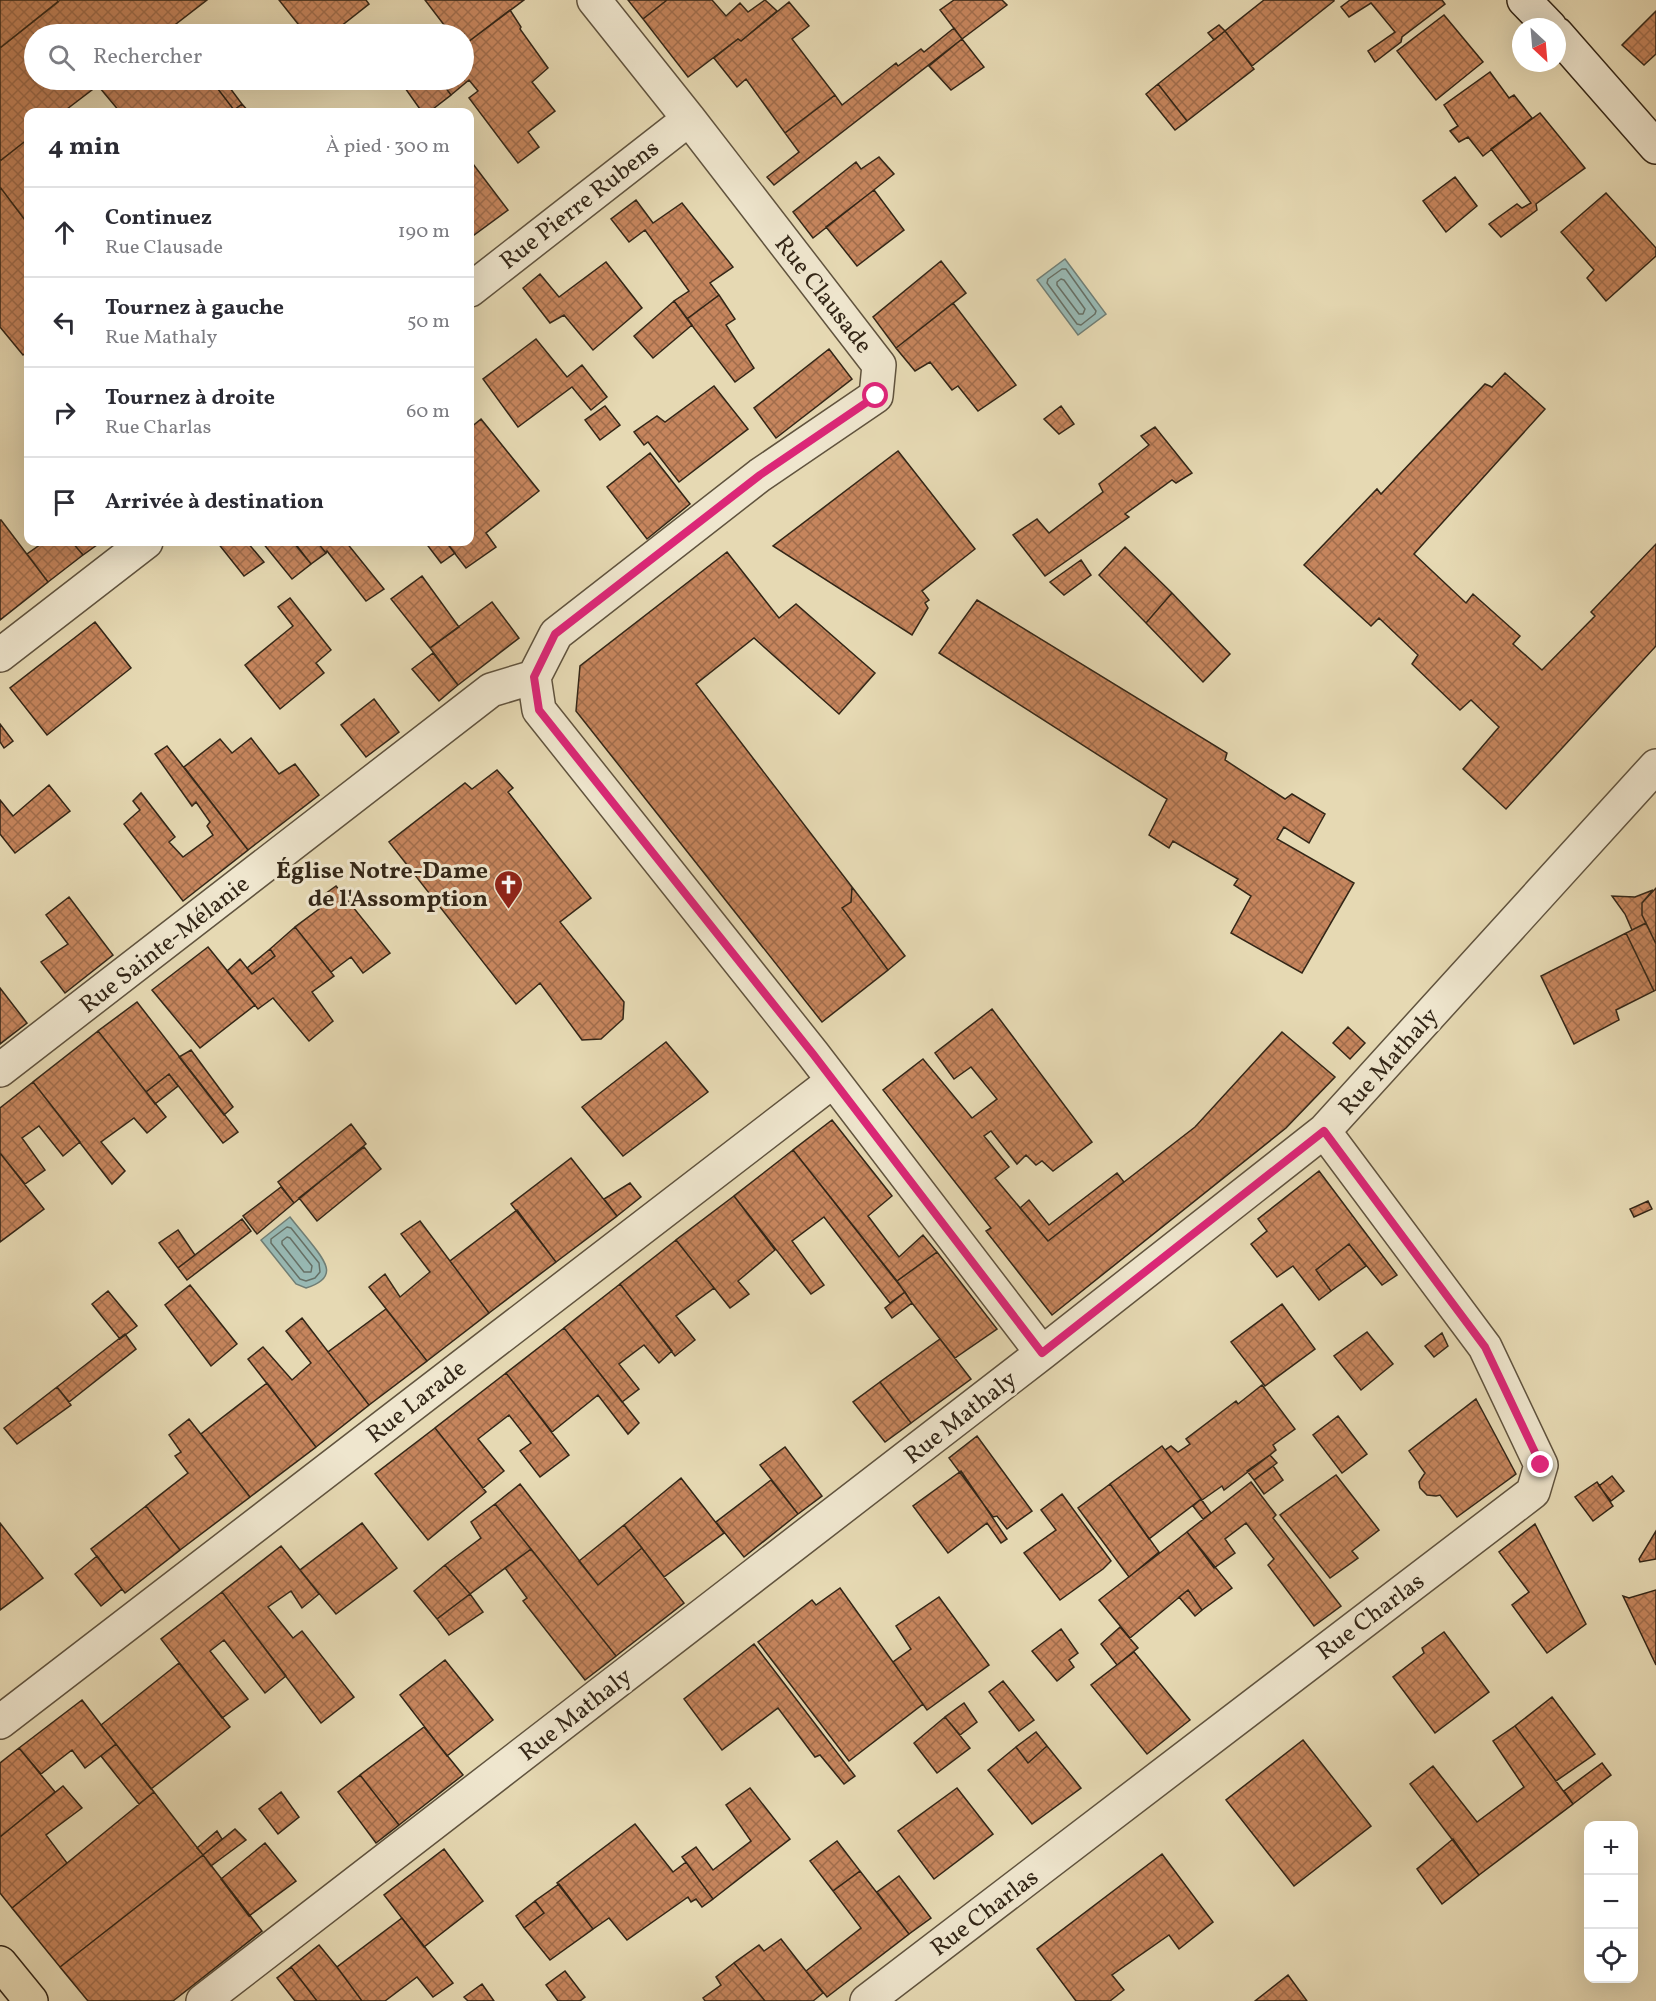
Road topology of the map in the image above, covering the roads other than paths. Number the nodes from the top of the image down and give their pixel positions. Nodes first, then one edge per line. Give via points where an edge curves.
1 (594, 0) edge
2 (1524, 0) edge
3 (1541, 18) edge
4 (1566, 44) edge
5 (689, 119) junction
6 (1656, 147) edge
7 (474, 287) edge
8 (141, 546) edge
9 (0, 655) edge
10 (534, 677) junction
11 (1656, 766) edge
12 (0, 1070) edge
13 (832, 1081) junction
14 (1324, 1131) junction
15 (1042, 1353) junction
16 (0, 1722) edge
17 (0, 1963) edge
18 (31, 2001) edge
19 (203, 2001) edge
20 (867, 2001) edge

1 - 5 street, Rue Clausade
2 - 3 street
4 - 6 street
5 - 7 street, Rue Pierre Rubens
5 - 10 street, Rue Clausade via 879,365 876,396 760,475 555,634
8 - 9 street
10 - 12 street, Rue Sainte-Mélanie via 492,690
10 - 13 street via 539,710
11 - 14 street, Rue Mathaly
13 - 15 street
13 - 16 street, Rue Larade
14 - 15 street, Rue Mathaly
14 - 20 street, Rue Charlas via 1485,1347 1541,1465 1533,1492
15 - 19 street, Rue Mathaly
17 - 18 main road

